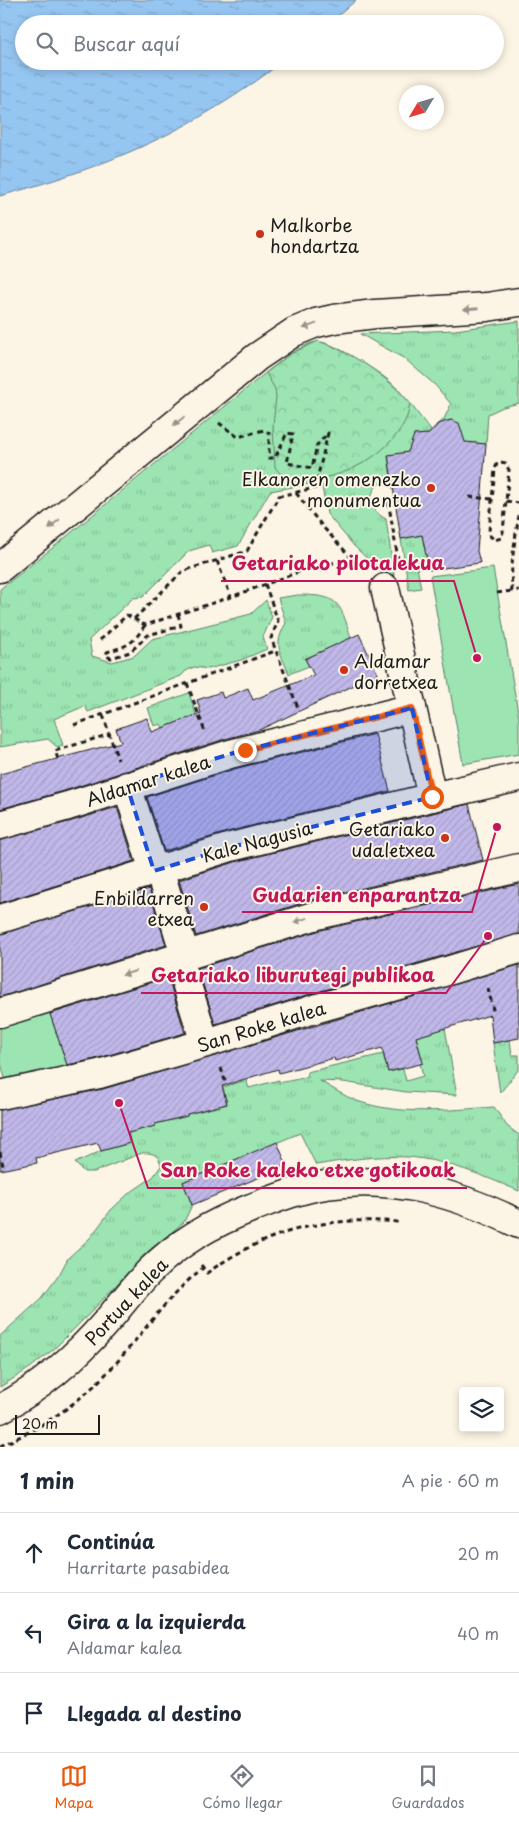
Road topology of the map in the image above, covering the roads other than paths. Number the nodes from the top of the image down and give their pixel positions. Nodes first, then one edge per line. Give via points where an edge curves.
1 (519, 302) edge
2 (0, 568) edge
3 (392, 577) road end
4 (412, 708) junction
5 (519, 777) edge
6 (127, 786) junction
7 (432, 797) junction
8 (0, 825) edge
9 (519, 868) edge
10 (156, 870) junction
11 (0, 919) edge
12 (519, 948) edge
13 (182, 956) junction
14 (0, 1013) edge
15 (205, 1043) junction
16 (0, 1095) edge
17 (519, 1224) edge
18 (0, 1409) edge

1 -> 2 street via 350,316 316,323 294,332 251,361
3 - 4 street
4 - 6 street, Aldamar kalea via 214,758
4 - 7 street
5 - 7 street, Kale Nagusia
6 - 8 street, Aldamar kalea
6 - 10 street
7 - 10 street, Kale Nagusia via 231,847
9 -> 13 street via 330,912
10 - 11 street, Kale Nagusia
10 - 13 street
12 - 15 street, San Roke kalea
13 -> 14 street
13 - 15 street
15 - 16 street, San Roke kalea via 99,1074
17 - 18 street, Portua kalea via 483,1206 448,1194 372,1183 325,1185 261,1204 222,1221 169,1253 70,1360 38,1386

